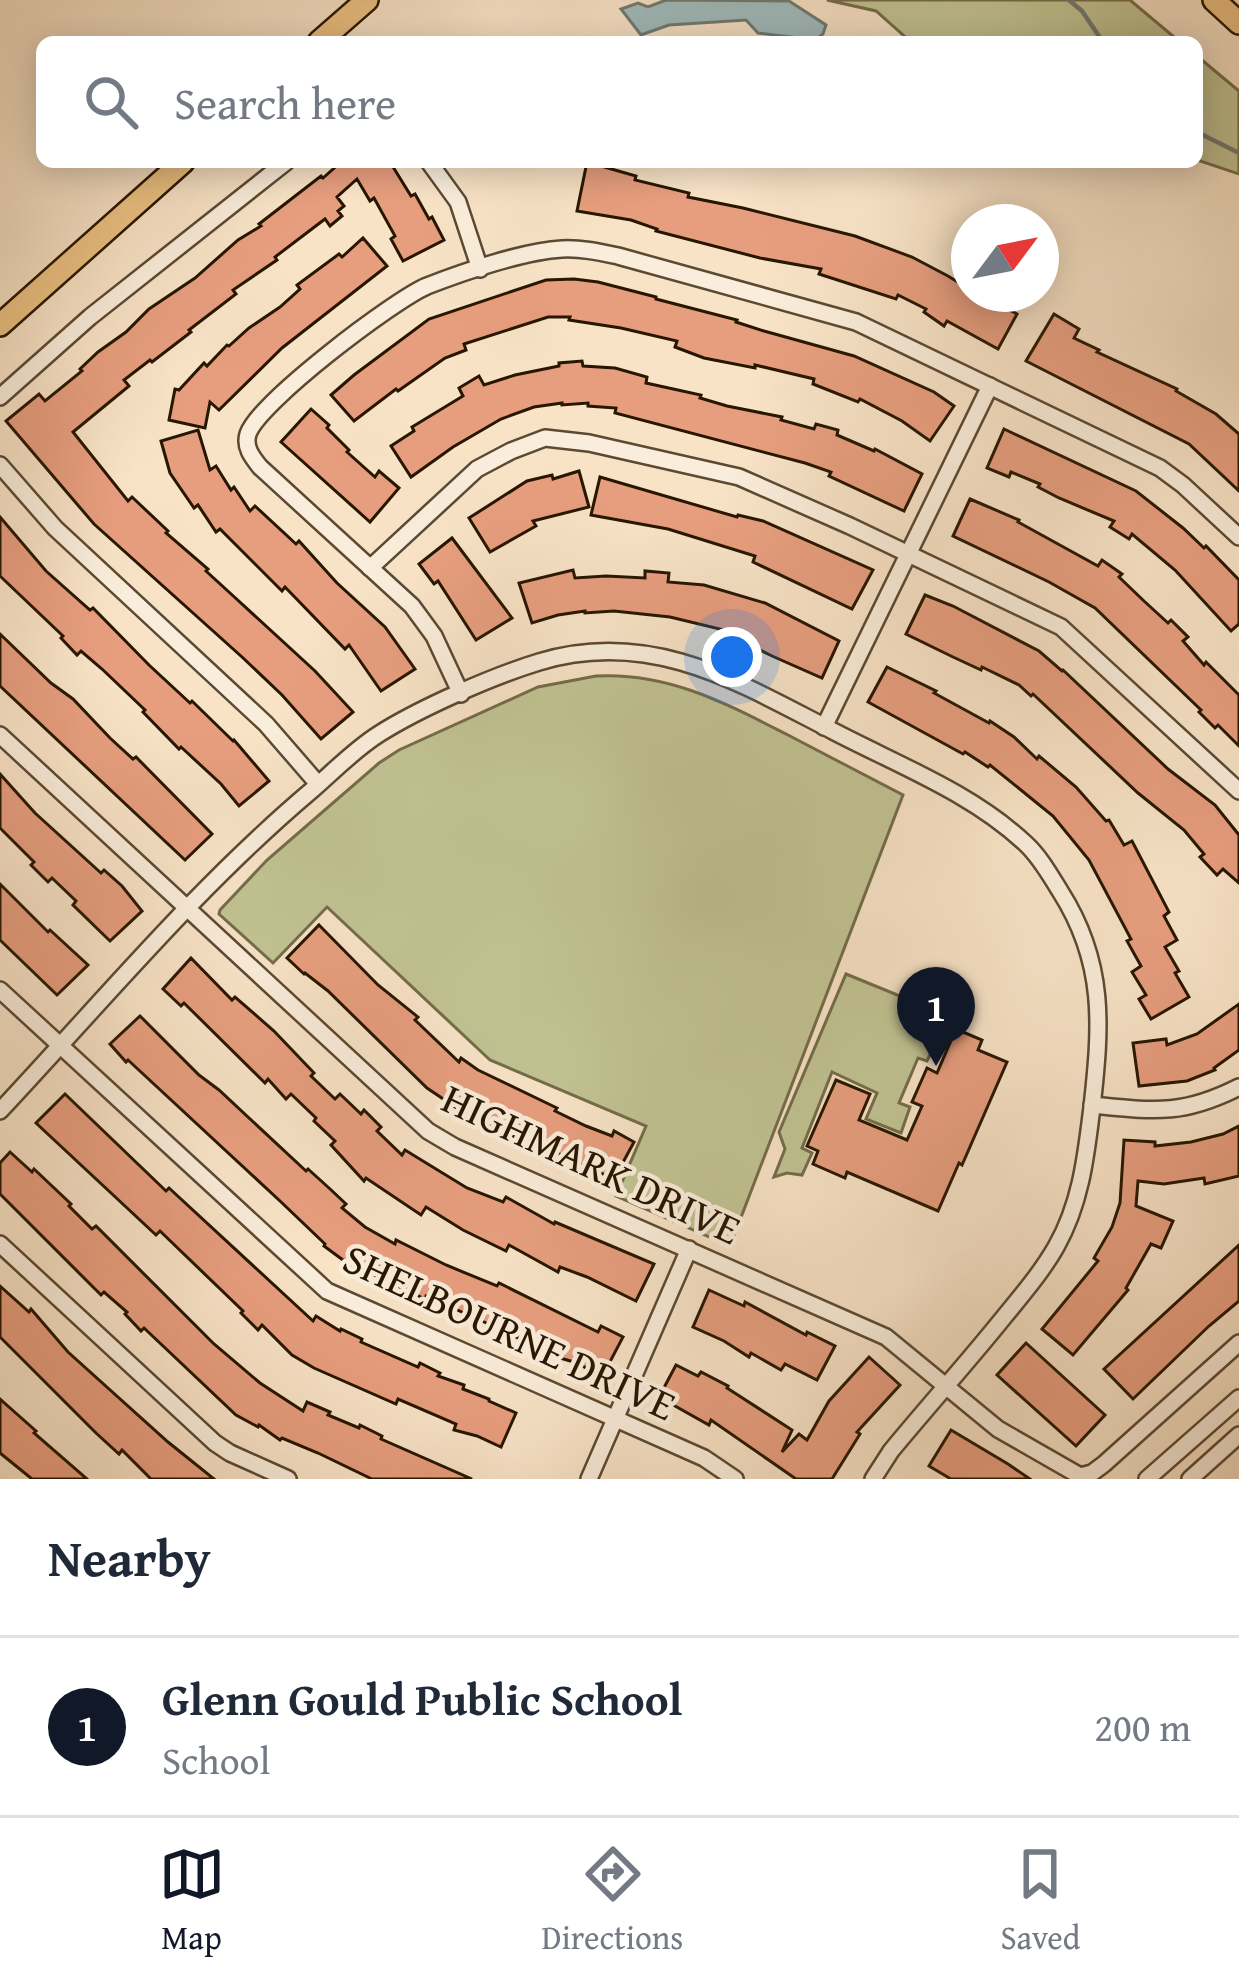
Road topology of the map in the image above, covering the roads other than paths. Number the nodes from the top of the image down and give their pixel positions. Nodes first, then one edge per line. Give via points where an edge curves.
1 (367, 0) edge
2 (1214, 0) edge
3 (1239, 23) edge
4 (327, 36) edge
5 (176, 168) edge
6 (278, 168) edge
7 (433, 168) edge
8 (480, 269) junction
9 (0, 325) edge
10 (990, 386) junction
11 (0, 397) edge
12 (0, 465) edge
13 (1239, 537) edge
14 (909, 554) junction
15 (370, 568) junction
16 (461, 694) junction
17 (824, 727) junction
18 (0, 735) edge
19 (318, 784) junction
20 (1239, 791) edge
21 (187, 910) junction
22 (0, 990) edge
23 (60, 1046) junction
24 (1239, 1087) edge
25 (1092, 1105) junction
26 (0, 1111) edge
27 (0, 1244) edge
28 (689, 1250) junction
29 (1239, 1343) edge
30 (946, 1387) junction
31 (1239, 1398) edge
32 (616, 1419) junction
33 (1239, 1435) edge
34 (288, 1479) edge
35 (589, 1479) edge
36 (735, 1479) edge
37 (873, 1479) edge
38 (1148, 1479) edge
39 (1190, 1479) edge

1 - 4 main road
2 - 3 main road
5 - 9 main road
6 - 11 street
7 - 8 street via 458,202
8 - 10 street via 560,249 618,256 856,322
8 - 15 street via 395,304 284,392 247,438 260,466
10 - 13 street via 1160,468
10 - 14 street
12 - 19 street
14 - 15 street via 739,477 545,438 477,470
14 - 17 street
14 - 20 street via 1060,627
15 - 16 street via 428,624
16 - 17 street via 543,661 631,652 721,674
16 - 19 street via 378,735
17 - 25 street via 967,800 1047,870 1077,920 1095,974 1100,1037
18 - 21 street, HIGHMARK DRIVE
19 - 21 street
21 - 23 street
21 - 28 street, HIGHMARK DRIVE via 428,1131
22 - 23 street, SHELBOURNE DRIVE
23 - 26 street
23 - 32 street, SHELBOURNE DRIVE via 327,1292
24 - 25 street via 1176,1110
25 - 30 street via 1082,1179 1062,1235
27 - 34 street via 215,1443
28 - 30 street, HIGHMARK DRIVE via 874,1330
28 - 32 street
29 - 30 street, HIGHMARK DRIVE via 1087,1475 1017,1441
30 - 37 street
31 - 38 street
32 - 35 street
32 - 36 street, SHELBOURNE DRIVE
33 - 39 street

